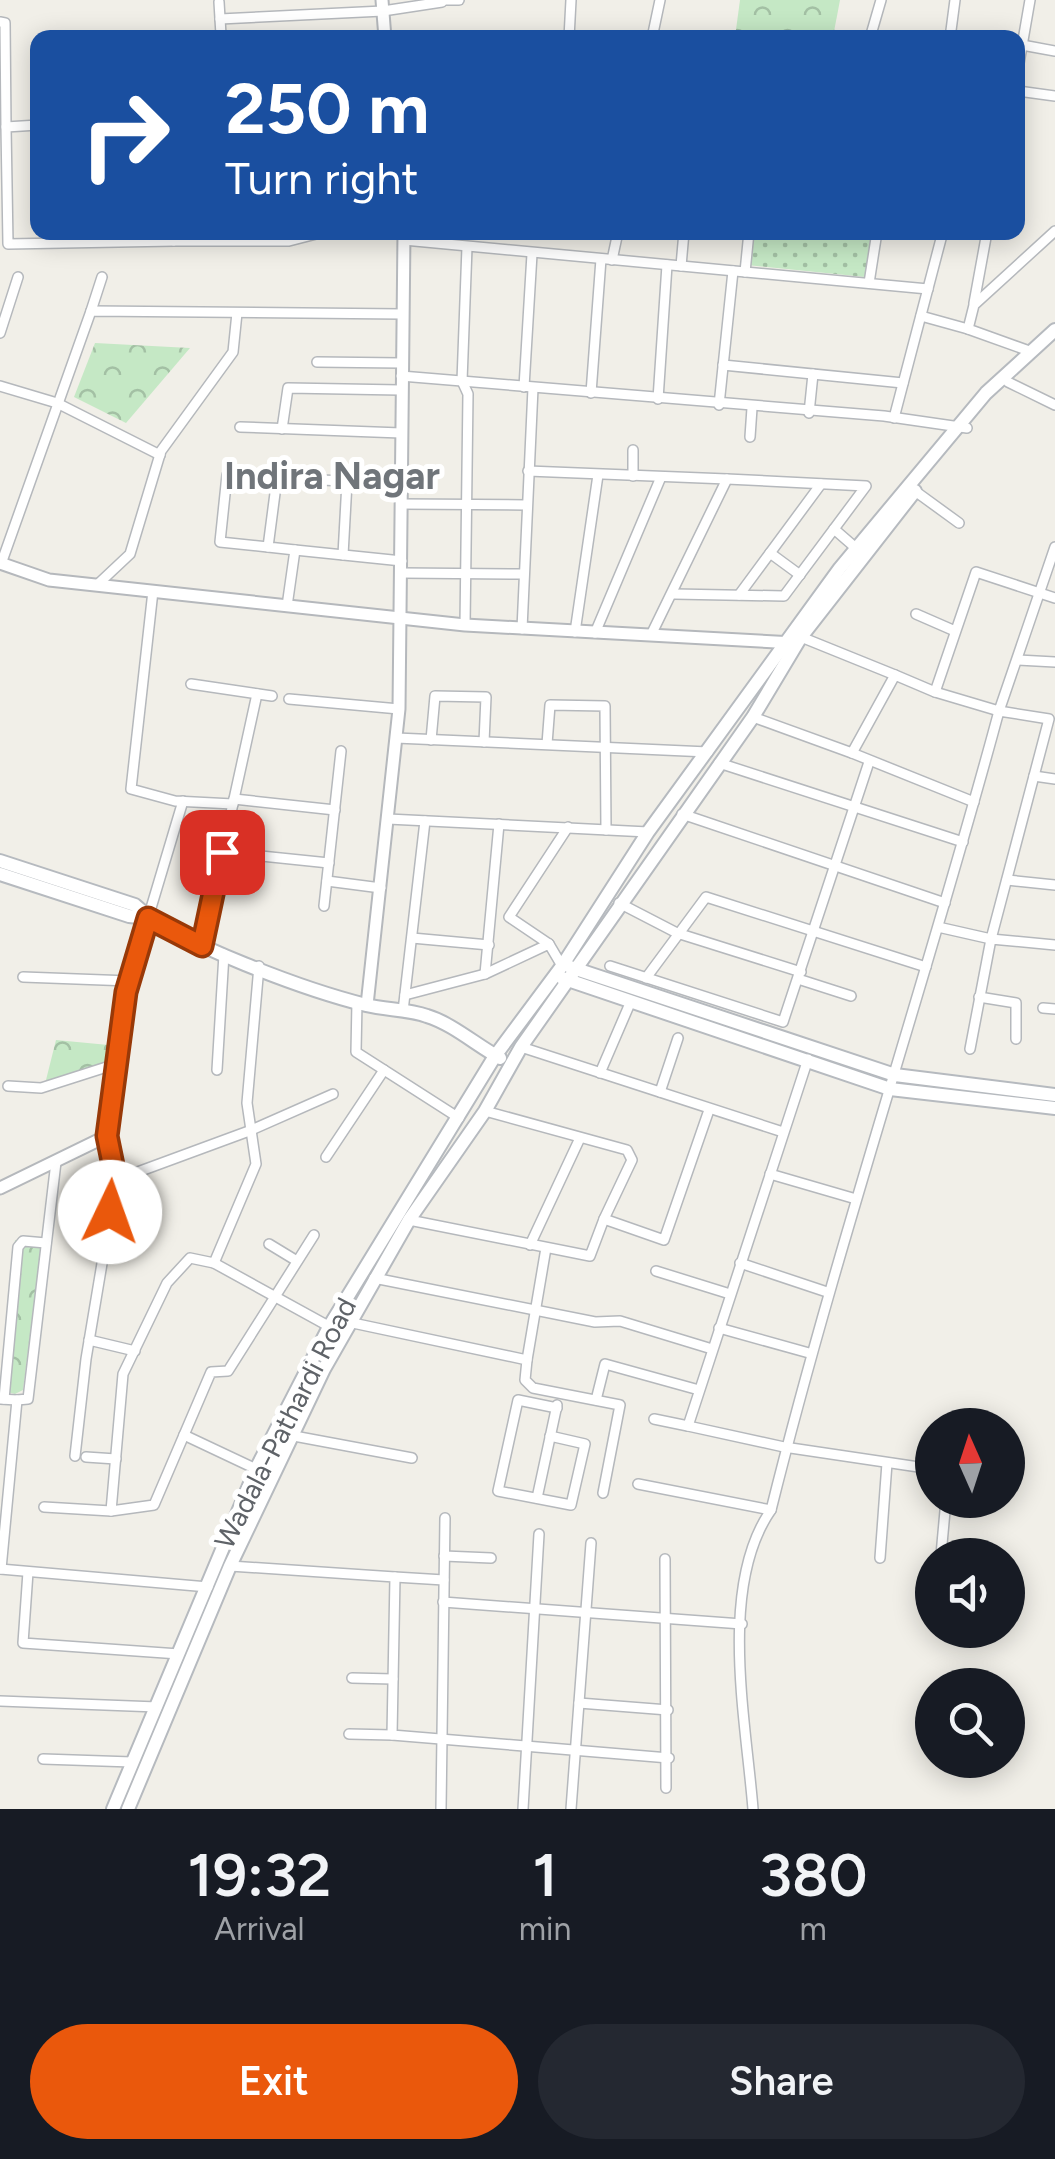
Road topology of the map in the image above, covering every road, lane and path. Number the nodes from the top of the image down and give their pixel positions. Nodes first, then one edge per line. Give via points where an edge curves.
1 (459, 0) edge
2 (571, 0) edge
3 (660, 0) edge
4 (880, 0) edge
5 (954, 0) edge
6 (1030, 0) edge
7 (442, 1) edge
8 (220, 2) edge
9 (382, 5) edge
10 (220, 19) junction
11 (0, 22) edge
12 (220, 30) edge
13 (385, 30) edge
14 (570, 30) edge
15 (654, 30) edge
16 (872, 30) edge
17 (951, 30) edge
18 (1025, 30) edge
19 (1025, 46) edge
20 (1055, 51) edge
21 (1025, 91) edge
22 (1055, 96) edge
23 (30, 126) edge
24 (6, 128) junction
25 (3, 168) edge
26 (1055, 232) edge
27 (60, 240) edge
28 (404, 240) edge
29 (427, 240) edge
30 (614, 240) edge
31 (683, 240) edge
32 (749, 240) edge
33 (876, 240) edge
34 (941, 240) edge
35 (986, 240) edge
36 (4, 243) edge
37 (466, 247) junction
38 (532, 254) junction
39 (606, 259) junction
40 (667, 264) junction
41 (681, 266) junction
42 (733, 271) junction
43 (745, 272) junction
44 (18, 277) dead end
45 (102, 277) dead end
46 (870, 283) junction
47 (928, 288) junction
48 (974, 305) junction
49 (91, 312) junction
50 (237, 314) junction
51 (402, 314) junction
52 (920, 316) junction
53 (968, 329) junction
54 (1055, 330) edge
55 (0, 334) edge
56 (1055, 340) edge
57 (1032, 352) junction
58 (317, 362) dead end
59 (723, 365) junction
60 (812, 374) junction
61 (401, 376) junction
62 (462, 381) junction
63 (1008, 382) junction
64 (903, 383) junction
65 (0, 386) edge
66 (528, 388) junction
67 (591, 394) junction
68 (658, 400) junction
69 (57, 403) junction
70 (719, 405) junction
71 (1055, 405) edge
72 (752, 408) junction
73 (810, 413) junction
74 (894, 418) junction
75 (240, 428) dead end
76 (962, 428) junction
77 (282, 430) junction
78 (400, 433) junction
79 (750, 437) dead end
80 (632, 450) dead end
81 (160, 455) junction
82 (528, 470) junction
83 (598, 475) junction
84 (633, 476) junction
85 (661, 477) junction
86 (276, 478) junction
87 (727, 479) junction
88 (348, 482) junction
89 (400, 484) junction
90 (821, 484) junction
91 (915, 492) junction
92 (401, 504) junction
93 (466, 504) junction
94 (526, 505) junction
95 (959, 523) dead end
96 (834, 529) junction
97 (268, 547) junction
98 (857, 548) junction
99 (296, 550) junction
100 (1054, 552) edge
101 (770, 553) junction
102 (343, 555) junction
103 (1, 563) edge
104 (402, 567) junction
105 (465, 572) junction
106 (522, 574) junction
107 (800, 575) junction
108 (97, 585) junction
109 (152, 591) junction
110 (674, 594) junction
111 (739, 596) junction
112 (1039, 596) junction
113 (1055, 598) edge
114 (287, 606) junction
115 (916, 614) dead end
116 (403, 620) junction
117 (465, 625) junction
118 (522, 629) junction
119 (956, 631) junction
120 (575, 632) junction
121 (595, 633) junction
122 (651, 635) junction
123 (795, 641) junction
124 (1018, 660) junction
125 (1055, 662) edge
126 (895, 675) junction
127 (191, 684) dead end
128 (934, 692) junction
129 (257, 694) junction
130 (272, 696) dead end
131 (289, 699) dead end
132 (399, 709) junction
133 (999, 711) junction
134 (753, 717) junction
135 (1052, 719) edge
136 (396, 738) junction
137 (431, 740) junction
138 (484, 742) junction
139 (548, 744) junction
140 (608, 745) junction
141 (341, 751) dead end
142 (708, 752) junction
143 (852, 754) junction
144 (869, 762) junction
145 (719, 764) junction
146 (1034, 776) junction
147 (1055, 779) edge
148 (183, 801) junction
149 (233, 801) junction
150 (974, 802) junction
151 (854, 809) junction
152 (335, 810) junction
153 (682, 814) junction
154 (388, 819) junction
155 (425, 821) junction
156 (499, 824) junction
157 (568, 828) junction
158 (606, 830) junction
159 (648, 832) junction
160 (963, 842) junction
161 (222, 852) junction
162 (0, 862) edge
163 (329, 863) junction
164 (835, 866) junction
165 (0, 874) edge
166 (327, 880) junction
167 (1007, 880) junction
168 (1055, 885) edge
169 (381, 888) junction
170 (619, 903) junction
171 (945, 903) junction
172 (324, 906) dead end
173 (492, 908) junction
174 (509, 917) junction
175 (148, 918) junction
176 (938, 927) junction
177 (814, 932) junction
178 (677, 934) junction
179 (412, 938) junction
180 (991, 938) junction
181 (548, 944) junction
182 (489, 945) junction
183 (1055, 945) edge
184 (202, 946) junction
185 (224, 954) junction
186 (259, 966) junction
187 (610, 966) dead end
188 (926, 967) junction
189 (578, 968) junction
190 (558, 970) junction
191 (484, 974) junction
192 (800, 975) junction
193 (22, 977) dead end
194 (646, 978) junction
195 (569, 980) junction
196 (130, 981) junction
197 (405, 995) junction
198 (851, 996) dead end
199 (979, 997) junction
200 (631, 1002) junction
201 (362, 1004) junction
202 (1043, 1008) dead end
203 (1055, 1009) edge
204 (404, 1011) junction
205 (678, 1038) dead end
206 (1016, 1039) dead end
207 (520, 1047) junction
208 (970, 1049) dead end
209 (809, 1054) junction
210 (494, 1056) junction
211 (116, 1064) junction
212 (511, 1064) junction
213 (217, 1070) dead end
214 (384, 1070) junction
215 (600, 1072) junction
216 (892, 1082) junction
217 (8, 1086) dead end
218 (660, 1092) junction
219 (333, 1094) dead end
220 (1055, 1095) edge
221 (1055, 1108) edge
222 (709, 1110) junction
223 (485, 1111) junction
224 (459, 1118) junction
225 (249, 1131) junction
226 (783, 1132) junction
227 (107, 1136) junction
228 (580, 1138) junction
229 (326, 1157) dead end
230 (56, 1162) junction
231 (770, 1174) junction
232 (116, 1180) junction
233 (0, 1188) edge
234 (856, 1199) junction
235 (409, 1220) junction
236 (604, 1220) junction
237 (314, 1235) dead end
238 (46, 1243) junction
239 (269, 1244) dead end
240 (530, 1245) junction
241 (546, 1248) junction
242 (296, 1261) junction
243 (214, 1262) junction
244 (740, 1263) junction
245 (656, 1272) dead end
246 (374, 1278) junction
247 (827, 1292) junction
248 (730, 1294) junction
249 (273, 1296) junction
250 (538, 1310) junction
251 (331, 1323) junction
252 (718, 1328) junction
253 (346, 1330) junction
254 (89, 1340) junction
255 (712, 1349) junction
256 (134, 1351) junction
257 (810, 1353) junction
258 (526, 1360) junction
259 (699, 1390) junction
260 (560, 1393) junction
261 (2, 1399) edge
262 (18, 1400) junction
263 (596, 1400) junction
264 (557, 1408) junction
265 (654, 1419) dead end
266 (688, 1426) junction
267 (184, 1435) junction
268 (294, 1436) junction
269 (550, 1436) junction
270 (784, 1448) junction
271 (412, 1458) dead end
272 (116, 1460) junction
273 (887, 1464) junction
274 (915, 1467) edge
275 (256, 1469) junction
276 (638, 1484) dead end
277 (603, 1492) dead end
278 (536, 1498) junction
279 (44, 1506) dead end
280 (771, 1510) junction
281 (111, 1512) junction
282 (445, 1518) dead end
283 (539, 1534) dead end
284 (591, 1544) dead end
285 (444, 1556) junction
286 (491, 1558) dead end
287 (880, 1558) dead end
288 (665, 1559) dead end
289 (230, 1566) junction
290 (1, 1569) edge
291 (28, 1572) junction
292 (394, 1577) junction
293 (444, 1580) junction
294 (204, 1587) junction
295 (220, 1588) junction
296 (443, 1602) junction
297 (534, 1609) junction
298 (588, 1612) junction
299 (666, 1618) junction
300 (742, 1624) junction
301 (177, 1654) junction
302 (195, 1656) junction
303 (352, 1678) dead end
304 (393, 1679) junction
305 (0, 1701) edge
306 (580, 1703) junction
307 (154, 1707) junction
308 (171, 1707) junction
309 (668, 1710) junction
310 (348, 1734) dead end
311 (392, 1736) junction
312 (442, 1738) junction
313 (526, 1745) junction
314 (574, 1750) junction
315 (669, 1758) junction
316 (44, 1759) dead end
317 (132, 1762) junction
318 (666, 1788) dead end
319 (113, 1809) edge
320 (128, 1809) edge
321 (442, 1809) edge
322 (523, 1809) edge
323 (571, 1809) edge
324 (753, 1809) edge

1 - 7 street
2 - 14 street
3 - 15 street
4 - 16 street
5 - 17 street
6 - 18 street
7 - 9 street
8 - 10 street
9 - 10 street
9 - 13 street
10 - 12 street
11 - 24 street
19 - 20 street
21 - 22 street
23 - 24 street
24 - 25 street
25 - 36 street
26 - 48 street
27 - 36 street
28 - 51 street
29 - 37 street
30 - 39 street
31 - 41 street
32 - 43 street
33 - 46 street
34 - 47 street
35 - 48 street
37 - 38 street
37 - 62 street
38 - 39 street
38 - 66 street
39 - 40 street
39 - 67 street
40 - 41 street
40 - 68 street
41 - 42 street
42 - 43 street
42 - 59 street
43 - 46 street
44 - 55 street
45 - 49 street
46 - 47 street
47 - 52 street
48 - 53 street
49 - 50 street
49 - 69 street
50 - 51 street
50 - 81 street via 233,352
51 - 61 street
52 - 53 street
52 - 64 street
53 - 57 street
54 - 57 main road
56 - 63 main road
57 - 76 main road via 986,392
58 - 61 street
59 - 60 street
59 - 70 street
60 - 64 street
60 - 73 street
61 - 62 street
61 - 77 street via 288,388
61 - 78 street
62 - 66 street
62 - 93 street via 468,394
63 - 71 street
63 - 76 main road
64 - 74 street
65 - 69 street
66 - 67 street
66 - 82 street
67 - 68 street
68 - 70 street
69 - 81 street
69 - 103 street
70 - 72 street
72 - 73 street
72 - 79 street
73 - 74 street
74 - 76 street
75 - 77 street
76 - 91 main road
76 - 98 main road
77 - 78 street
78 - 89 street
80 - 84 street
81 - 108 street via 130,554
82 - 83 street
82 - 94 street
83 - 84 street
83 - 120 street
84 - 85 street
85 - 87 street
85 - 121 street
86 - 88 street
86 - 97 street
86 - 97 street via 227,475 220,542
87 - 90 street
87 - 110 street
88 - 89 street
88 - 102 street
89 - 92 street
90 - 96 street via 866,486
90 - 101 street
91 - 95 street
91 - 123 main road
92 - 93 street
92 - 104 street
93 - 94 street
93 - 105 street
94 - 106 street
96 - 98 street
96 - 107 street
97 - 99 street
98 - 123 main road
99 - 102 street
99 - 114 street
100 - 112 street
101 - 107 street
101 - 111 street
102 - 104 street
103 - 108 street via 49,580
104 - 105 street
104 - 116 street
105 - 106 street
105 - 117 street
106 - 118 street
107 - 111 street via 784,596
108 - 109 street
109 - 114 street
109 - 148 street via 131,789
110 - 111 street
110 - 122 street
112 - 113 street
112 - 119 street via 976,572
112 - 124 street
114 - 116 street
115 - 119 street
116 - 117 street
116 - 132 street
117 - 118 street
118 - 120 street
119 - 128 street
120 - 121 street
121 - 122 street
122 - 123 street
123 - 126 street
123 - 134 main road, Wadala-Pathardi Road
123 - 142 main road, Wadala-Pathardi Road
124 - 125 street
124 - 133 street
126 - 128 street
126 - 143 street
127 - 129 street
128 - 133 street
129 - 130 street
129 - 149 street
131 - 132 street
132 - 136 street
133 - 135 street
133 - 150 street
134 - 143 street
134 - 145 main road, Wadala-Pathardi Road
135 - 146 street
136 - 137 street
136 - 154 street
137 - 138 street
137 - 138 street via 435,696 486,698
138 - 139 street
139 - 140 street
139 - 140 street via 550,706 605,706
140 - 142 street
140 - 158 street
141 - 152 street
142 - 159 main road, Wadala-Pathardi Road
143 - 144 street
144 - 150 street
144 - 151 street
145 - 151 street
145 - 153 main road, Wadala-Pathardi Road
146 - 147 street
146 - 167 street
148 - 149 street
148 - 175 street
149 - 152 street
149 - 161 street
150 - 160 street
151 - 160 street
151 - 164 street
152 - 163 street
153 - 164 street
153 - 170 main road, Wadala-Pathardi Road
154 - 155 street
154 - 169 street
155 - 156 street
155 - 179 street
156 - 157 street
156 - 173 street
157 - 158 street
157 - 174 street
158 - 159 street
159 - 190 main road, Wadala-Pathardi Road
160 - 171 street
161 - 163 street
161 - 184 street
162 - 175 main road via 135,906
163 - 166 street
164 - 171 street
164 - 177 street
165 - 175 main road
166 - 169 street
166 - 172 street
167 - 168 street
167 - 180 street
169 - 201 street
170 - 178 street
170 - 189 main road, Wadala-Pathardi Road
171 - 176 street
173 - 174 street
173 - 182 street
174 - 181 street
175 - 184 main road
175 - 196 street
176 - 180 street
176 - 188 street
177 - 178 street via 706,897
177 - 188 street
177 - 192 street
178 - 192 street
178 - 194 street
179 - 182 street
179 - 197 street
180 - 183 street
180 - 199 street
181 - 190 street
181 - 191 street
182 - 191 street
184 - 185 main road
185 - 186 main road
185 - 213 street
186 - 201 main road
186 - 225 street
187 - 194 street
188 - 216 street
189 - 190 main road
189 - 195 main road, Wadala-Pathardi Road
189 - 209 main road
190 - 195 main road
190 - 210 main road, Wadala-Pathardi Road
191 - 197 street
192 - 194 street via 781,1023
192 - 198 street
193 - 196 street
195 - 200 main road
195 - 207 main road, Wadala-Pathardi Road
196 - 211 street
197 - 204 street
199 - 206 street via 1016,1003
199 - 208 street
200 - 209 main road
200 - 215 street
201 - 204 main road
201 - 214 street via 356,1052
202 - 203 street
204 - 210 main road via 428,1016
205 - 218 street
207 - 212 main road, Wadala-Pathardi Road
207 - 215 street
209 - 216 main road
209 - 226 street
210 - 212 main road
210 - 224 main road, Wadala-Pathardi Road
211 - 217 street via 41,1088
211 - 227 street
212 - 223 main road, Wadala-Pathardi Road
214 - 224 street
214 - 229 street
215 - 218 street
216 - 220 main road
216 - 221 main road
216 - 234 street
218 - 222 street
219 - 225 street
222 - 226 street
222 - 236 street via 664,1240
223 - 228 street
223 - 235 main road, Wadala-Pathardi Road
224 - 251 main road, Wadala-Pathardi Road
225 - 232 street
225 - 243 street via 256,1164
226 - 231 street
227 - 230 street
227 - 232 street
228 - 236 street via 631,1154
228 - 240 street
230 - 233 street
230 - 238 street
231 - 234 street
231 - 244 street
232 - 254 street
234 - 247 street
235 - 240 street
235 - 246 main road, Wadala-Pathardi Road
236 - 241 street via 590,1256
237 - 242 street
238 - 261 street via 23,1241 18,1247
238 - 262 street via 28,1399
239 - 242 street
240 - 241 street
241 - 250 street
242 - 249 street
243 - 249 street
243 - 256 street via 190,1258 166,1283
244 - 247 street
244 - 248 street
245 - 248 street
246 - 250 street
246 - 253 main road, Wadala-Pathardi Road
247 - 257 street
248 - 252 street
249 - 251 street
249 - 267 street via 228,1370 211,1372
250 - 255 street via 620,1321
250 - 258 street
251 - 253 street
251 - 275 main road, Wadala-Pathardi Road
252 - 255 street
252 - 257 street
253 - 258 street
253 - 268 main road, Wadala-Pathardi Road
254 - 256 street
254 - 272 street via 81,1456
255 - 259 street
256 - 272 street via 124,1374
257 - 270 street
258 - 260 street via 528,1384
259 - 263 street via 605,1364
259 - 266 street
260 - 263 street
260 - 264 street
261 - 262 street
262 - 290 street
263 - 277 street via 620,1405
264 - 269 street
264 - 278 street via 518,1400 498,1492
265 - 266 street
266 - 270 street
267 - 275 street
267 - 281 street via 154,1506
268 - 271 street
268 - 289 main road, Wadala-Pathardi Road
269 - 278 street
269 - 278 street via 584,1444 571,1505
270 - 273 street
270 - 280 street
272 - 281 street
273 - 274 street
273 - 287 street
275 - 294 main road, Wadala-Pathardi Road
276 - 280 street
279 - 281 street
280 - 300 street via 742,1570
282 - 285 street
283 - 297 street
284 - 298 street
285 - 286 street
285 - 293 street
288 - 299 street
289 - 292 street
289 - 295 main road, Wadala-Pathardi Road
290 - 291 street
291 - 294 street
291 - 301 street via 23,1642
292 - 293 street
292 - 304 street
293 - 296 street
294 - 295 street
294 - 301 main road, Wadala-Pathardi Road
295 - 302 main road, Wadala-Pathardi Road
296 - 297 street
296 - 312 street
297 - 298 street
297 - 313 street
298 - 299 street
298 - 306 street
299 - 300 street
299 - 309 street
300 - 324 street
301 - 302 street
301 - 307 main road, Wadala-Pathardi Road
302 - 308 main road, Wadala-Pathardi Road
303 - 304 street
304 - 311 street
305 - 307 street
306 - 309 street
306 - 314 street
307 - 308 street
307 - 317 main road, Wadala-Pathardi Road
308 - 320 main road, Wadala-Pathardi Road
309 - 315 street
310 - 311 street
311 - 312 street
312 - 313 street
312 - 321 street
313 - 314 street
313 - 322 street
314 - 315 street
314 - 323 street
315 - 318 street
316 - 317 street
317 - 319 main road, Wadala-Pathardi Road

